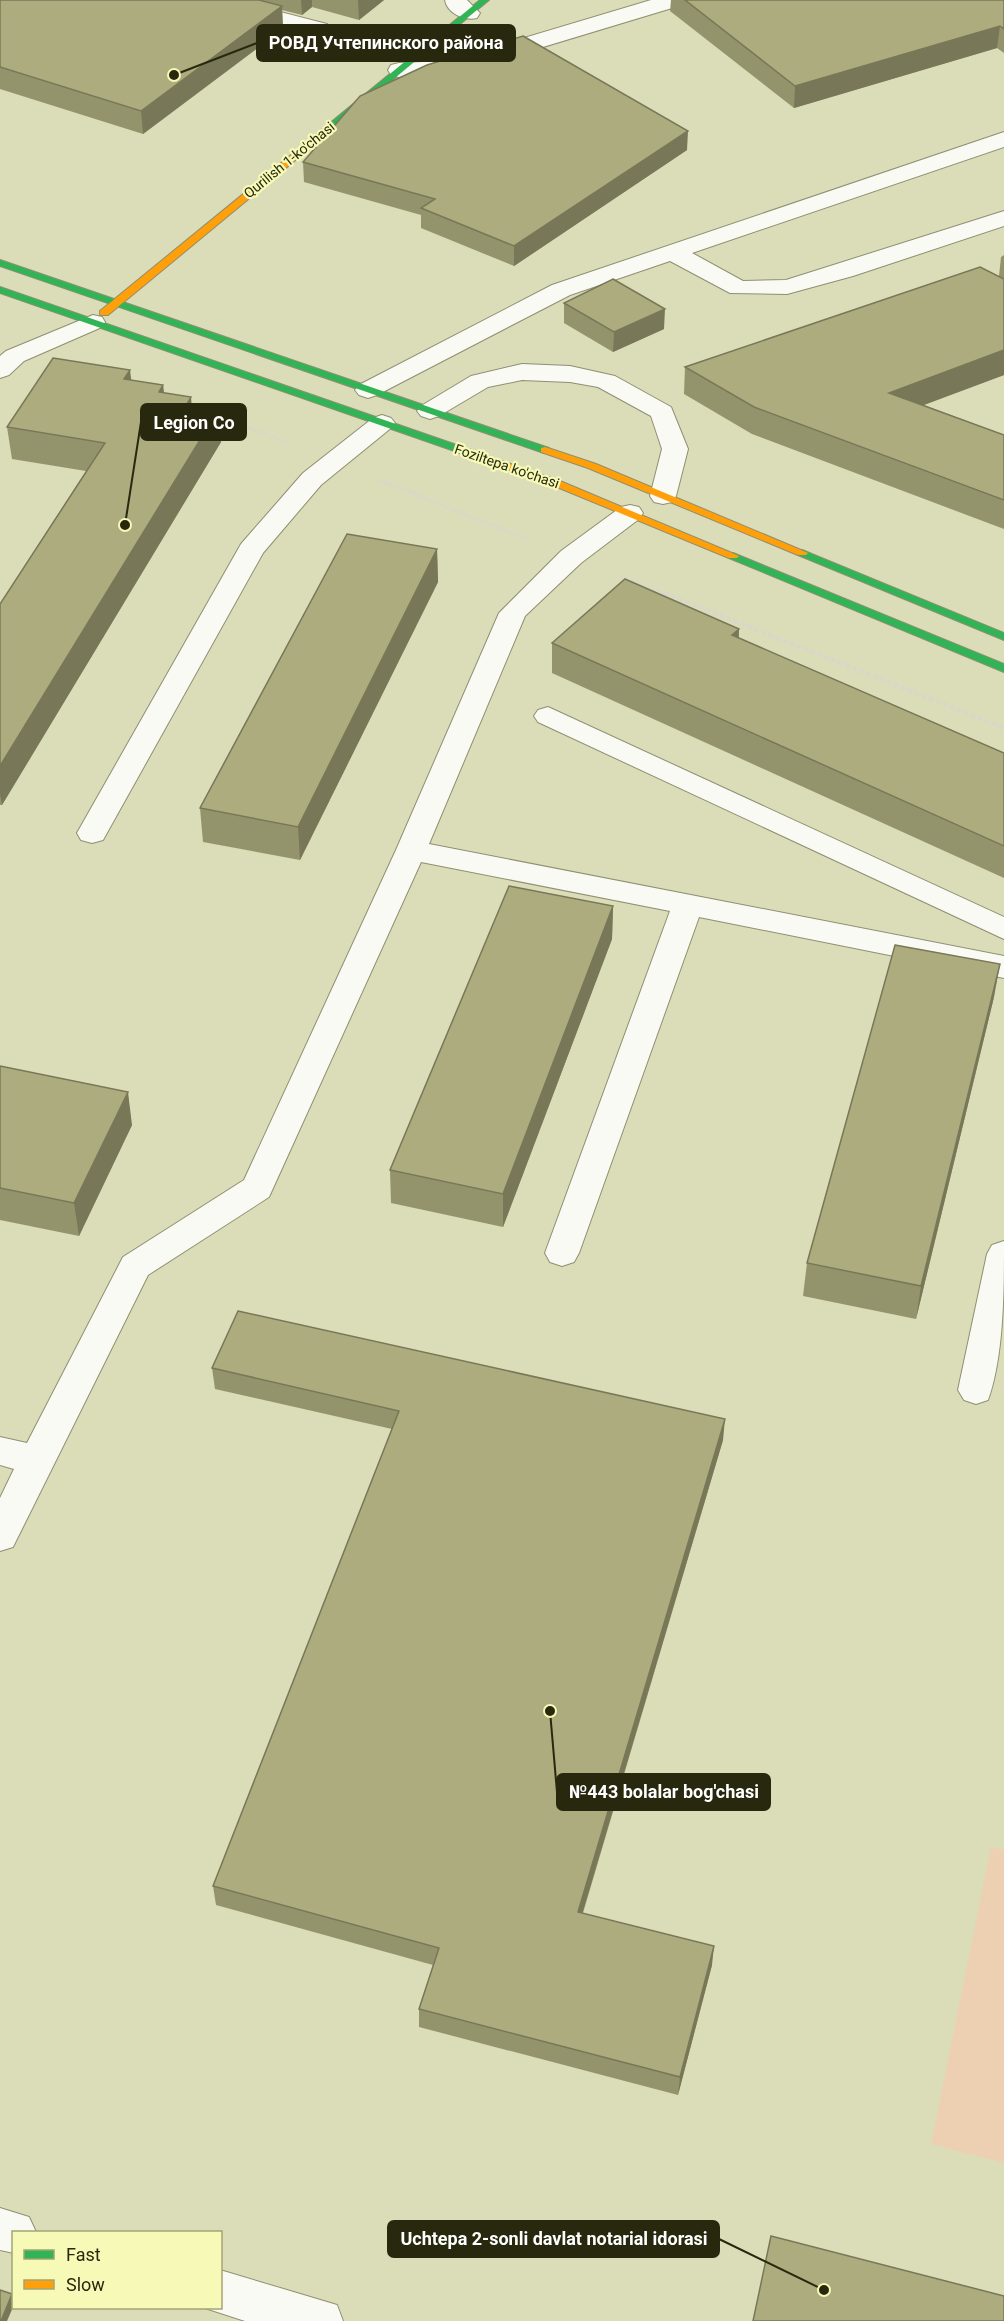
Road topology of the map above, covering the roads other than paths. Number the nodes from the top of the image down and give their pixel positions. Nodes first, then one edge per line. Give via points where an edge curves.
1 (208, 0) edge
2 (674, 0) edge
3 (470, 4) edge
4 (328, 53) dead end
5 (399, 70) junction
6 (1004, 139) edge
7 (1004, 218) edge
8 (672, 252) junction
9 (0, 263) edge
10 (0, 290) edge
11 (116, 301) junction
12 (93, 322) junction
13 (0, 370) edge
14 (368, 390) junction
15 (430, 411) junction
16 (382, 423) junction
17 (663, 496) junction
18 (630, 513) junction
19 (1004, 637) edge
20 (1004, 668) edge
21 (548, 716) dead end
22 (92, 833) dead end
23 (411, 850) junction
24 (688, 904) junction
25 (1004, 929) edge
26 (1004, 967) edge
27 (562, 1253) dead end
28 (1004, 1254) edge
29 (976, 1390) dead end
30 (0, 1451) edge
31 (36, 1460) junction
32 (0, 1536) edge
33 (222, 2293) edge
34 (321, 2321) edge

1 - 4 street via 319,29 332,41
2 - 5 street via 449,68
3 - 5 main road, Qurilish 1-ko'chasi
5 - 11 main road, Qurilish 1-ko'chasi
6 - 8 street
7 - 8 street via 787,287 739,288
8 - 14 street via 561,290
9 - 11 main road, Foziltepa ko'chasi
10 - 12 main road, Foziltepa ko'chasi
11 - 12 main road, Qurilish 1-ko'chasi
11 - 14 main road, Foziltepa ko'chasi
12 - 13 street via 15,356
12 - 16 main road, Foziltepa ko'chasi
14 - 15 main road, Foziltepa ko'chasi
15 - 17 main road, Foziltepa ko'chasi via 592,466
15 - 17 street via 480,381 522,372 570,374 606,381 663,412 675,449
16 - 18 main road, Foziltepa ko'chasi
16 - 22 street via 312,479 250,550
17 - 19 main road, Foziltepa ko'chasi
18 - 20 main road, Foziltepa ko'chasi
18 - 23 street via 571,556 513,614
21 - 25 street
23 - 24 street
23 - 31 street via 257,1188 135,1266
24 - 26 street
24 - 27 street
28 - 29 street
30 - 31 street
31 - 32 street
33 - 34 street

